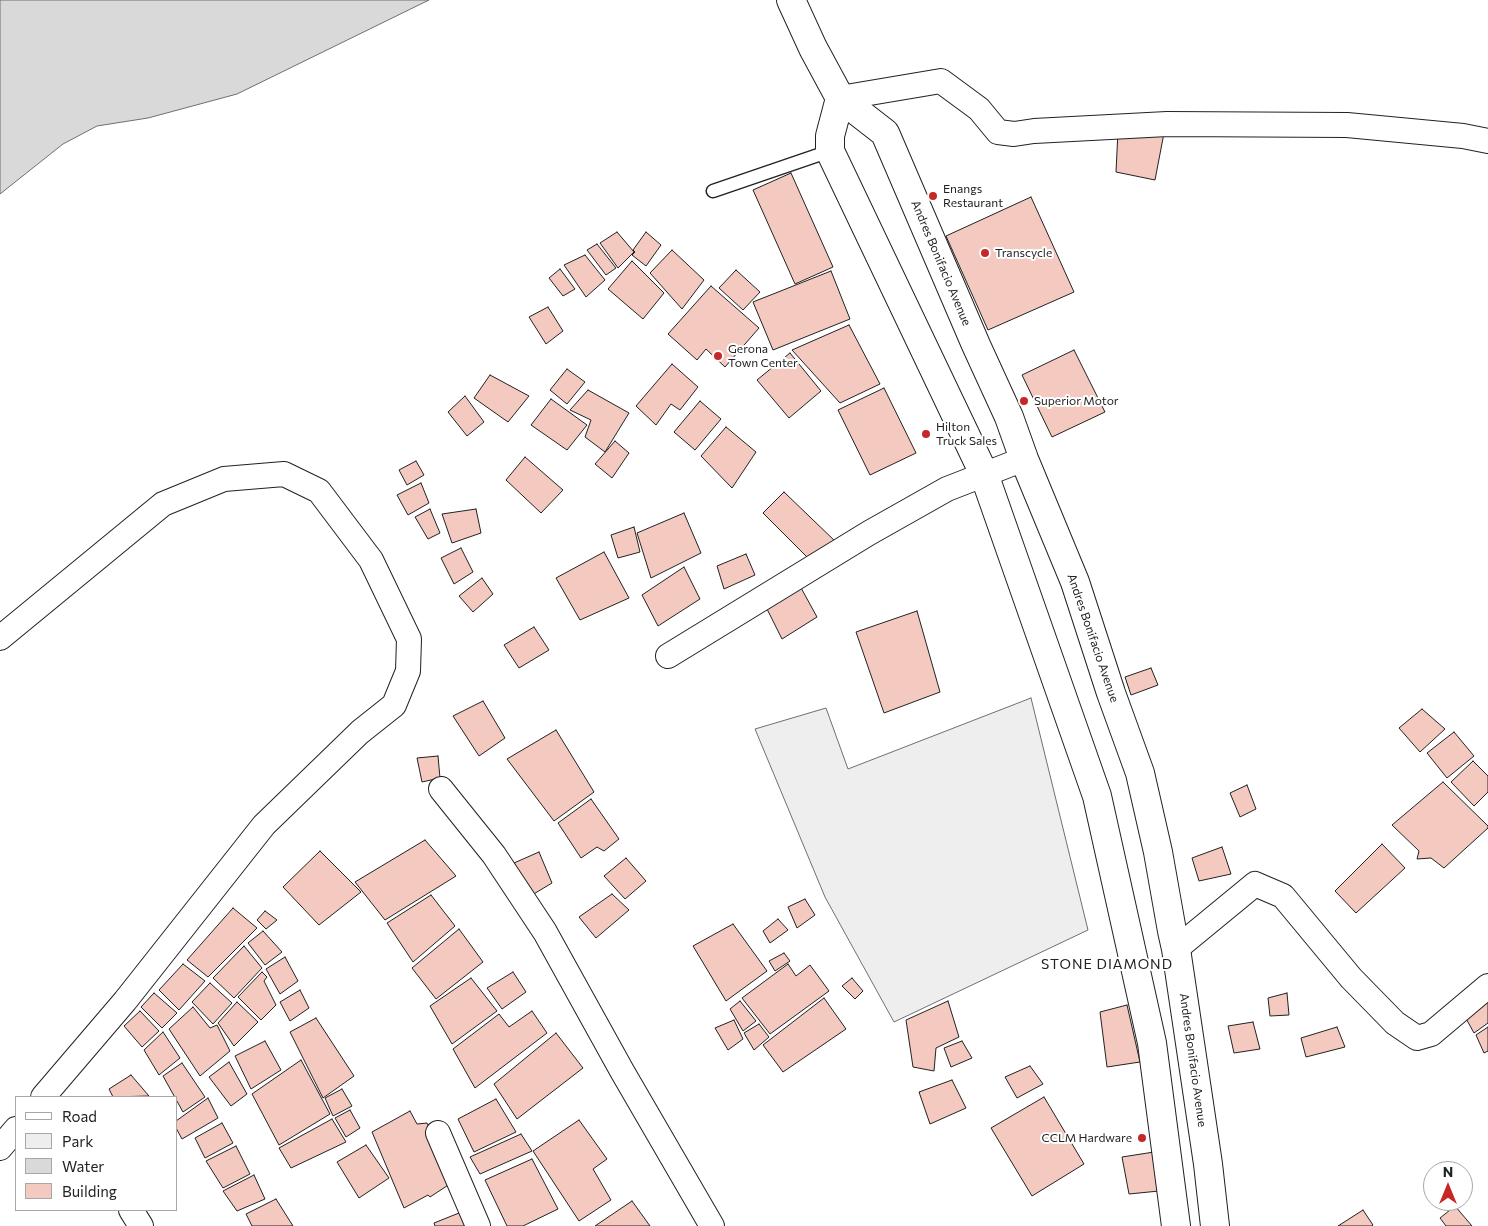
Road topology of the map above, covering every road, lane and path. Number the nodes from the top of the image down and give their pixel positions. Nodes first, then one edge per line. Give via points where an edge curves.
1 (791, 0) edge
2 (840, 98) junction
3 (1488, 142) edge
4 (830, 151) junction
5 (712, 191) dead end
6 (1024, 459) junction
7 (984, 474) junction
8 (0, 638) edge
9 (668, 656) dead end
10 (441, 789) dead end
11 (1176, 949) junction
12 (1488, 986) edge
13 (44, 1096) edge
14 (15, 1130) edge
15 (438, 1133) dead end
16 (0, 1148) edge
17 (132, 1211) edge
18 (141, 1226) edge
19 (478, 1226) edge
20 (712, 1226) edge
21 (1176, 1226) edge
22 (1215, 1226) edge

1 - 2 highway, Andres Bonifacio Avenue via 812,48
2 - 3 street via 941,81 979,109 998,132 1014,134 1167,124 1347,125 1463,136
2 - 4 highway via 830,136
2 - 6 highway, Andres Bonifacio Avenue via 885,132 1009,417
4 - 5 lane
4 - 7 highway
6 - 7 street
6 - 11 highway, Andres Bonifacio Avenue via 1075,582 1140,774
7 - 9 street via 947,489 869,533
7 - 21 highway via 1097,796 1152,1043
8 - 13 street via 163,504 224,478 284,474 319,491 366,552 409,639 408,671 394,705 360,732 264,826
10 - 20 street via 494,855 545,932
11 - 12 street via 1255,884 1283,896 1351,978 1395,1023 1417,1038 1431,1034
11 - 22 highway, Andres Bonifacio Avenue
14 - 16 street
15 - 19 street
17 - 18 street

